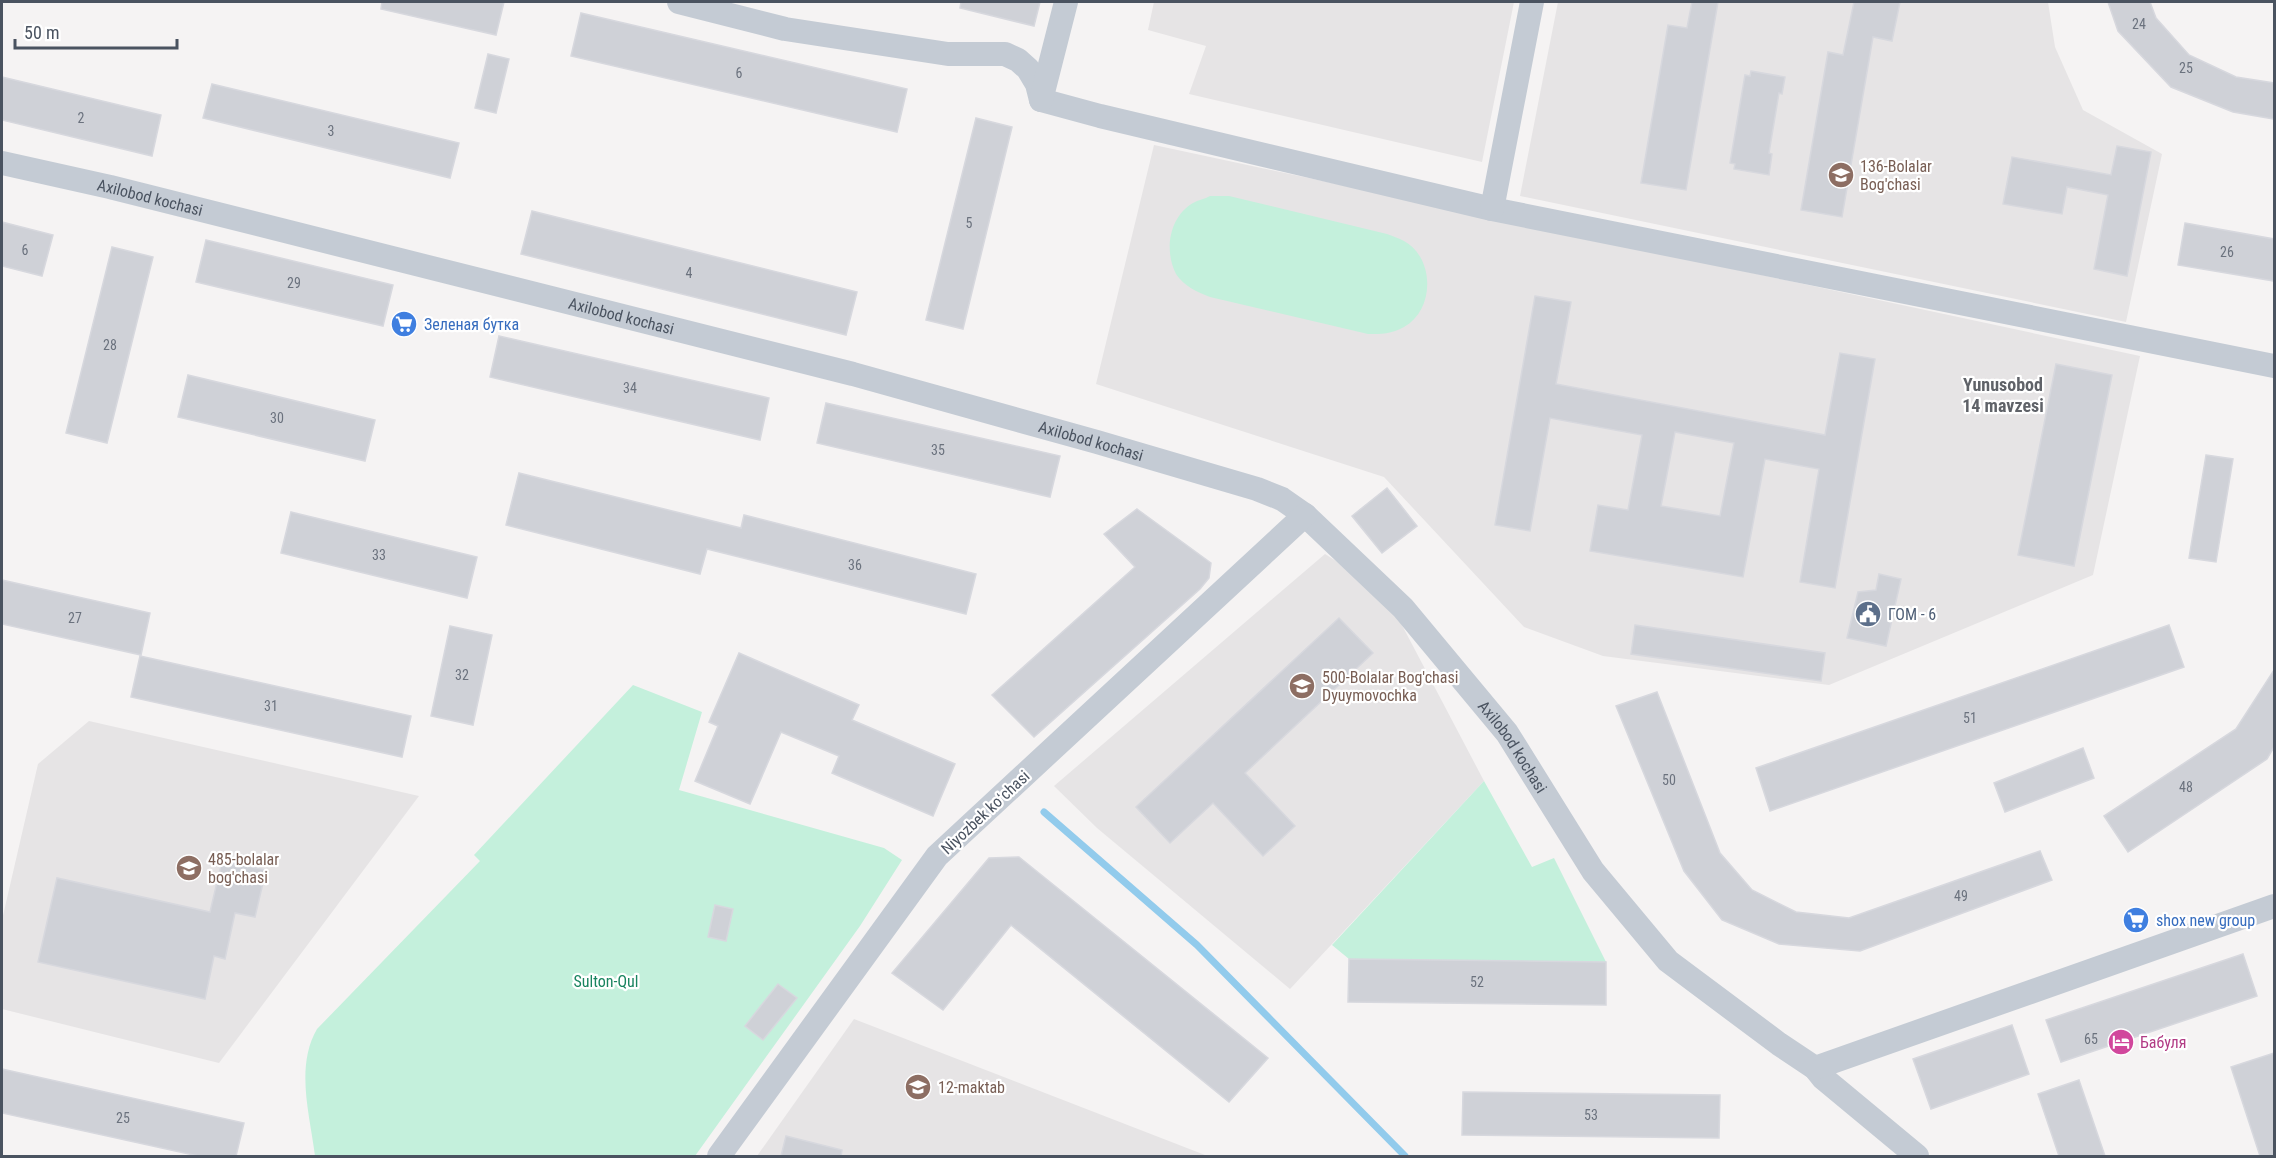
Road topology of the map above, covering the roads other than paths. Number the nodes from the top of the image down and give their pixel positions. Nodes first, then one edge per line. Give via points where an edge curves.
1 (679, 2) edge
2 (1066, 2) edge
3 (1532, 2) edge
4 (1041, 100) junction
5 (2, 163) edge
6 (1492, 209) junction
7 (2274, 366) edge
8 (1305, 515) junction
9 (2274, 906) edge
10 (1815, 1068) junction
11 (719, 1156) edge
12 (1917, 1156) edge

1 - 4 street via 785,29 948,54 1005,54 1028,69
2 - 4 street
3 - 6 street
4 - 6 street
5 - 8 street, Axilobod kochasi via 853,374 1257,489 1282,499
6 - 7 street
8 - 10 street, Axilobod kochasi via 1403,608 1507,733 1593,872 1668,960
8 - 11 street, Niyozbek koʻchasi via 937,856
9 - 10 street
10 - 12 street, Axilobod kochasi

